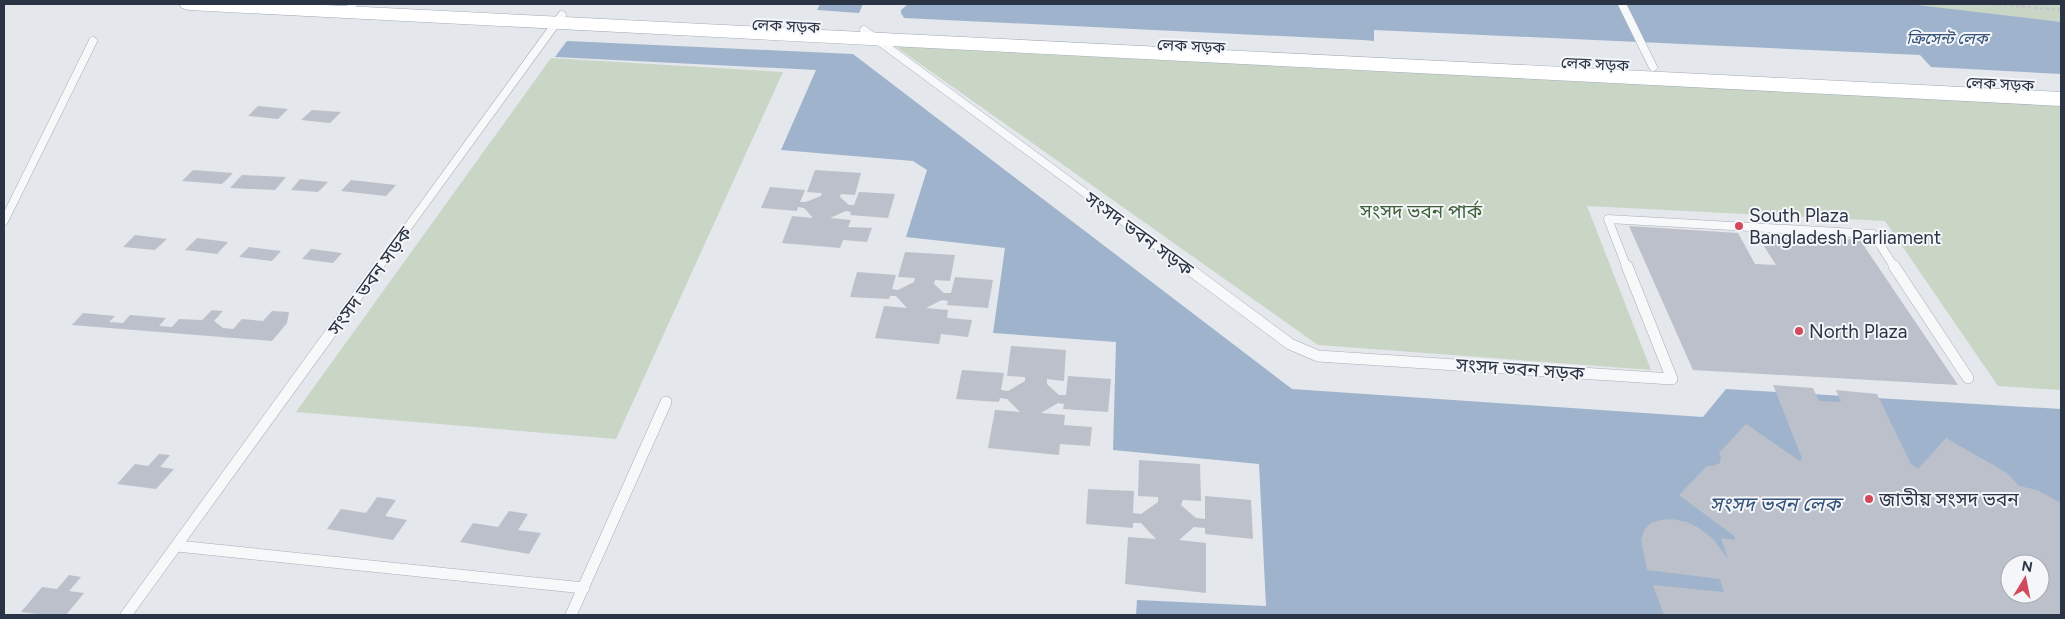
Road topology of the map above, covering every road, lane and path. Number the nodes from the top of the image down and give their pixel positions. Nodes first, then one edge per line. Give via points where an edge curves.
1 (189, 4) edge
2 (320, 4) edge
3 (352, 4) edge
4 (1622, 4) edge
5 (1992, 4) edge
6 (2061, 10) edge
7 (560, 19) junction
8 (870, 35) junction
9 (93, 40) dead end
10 (1653, 67) junction
11 (2061, 88) edge
12 (2061, 99) edge
13 (4, 221) edge
14 (1968, 378) dead end
15 (666, 402) dead end
16 (177, 546) junction
17 (584, 588) junction
18 (126, 615) edge
19 (571, 615) edge

1 - 7 main road
2 - 3 main road
3 - 7 main road
4 - 10 lane
5 - 6 path
7 - 8 main road
7 - 16 lane, সংসদ ভবন সড়ক
8 - 10 main road, লেক সড়ক
8 - 12 main road
8 - 14 lane, সংসদ ভবন সড়ক via 1290,344 1318,356 1672,379 1608,219 1873,234
9 - 13 lane
10 - 11 main road, লেক সড়ক
15 - 17 lane
16 - 17 lane
16 - 18 lane, সংসদ ভবন সড়ক
17 - 19 lane

